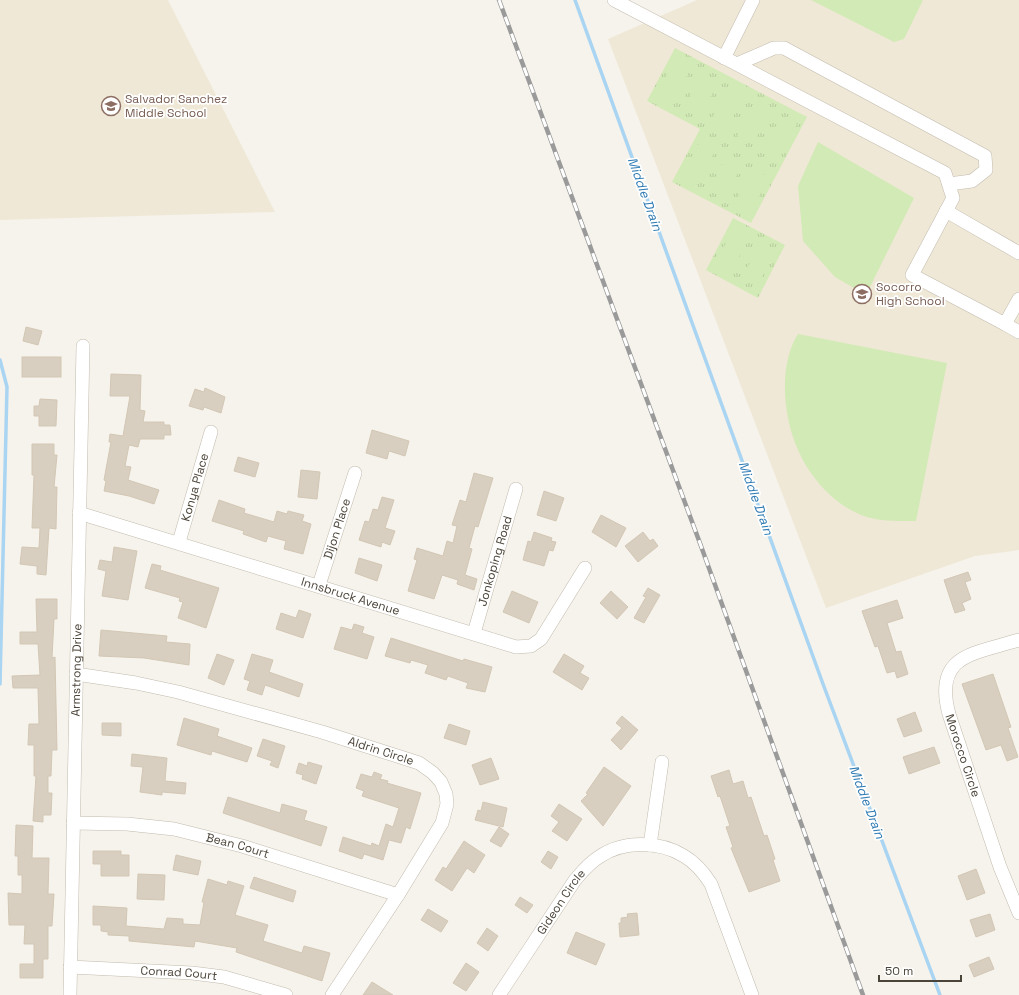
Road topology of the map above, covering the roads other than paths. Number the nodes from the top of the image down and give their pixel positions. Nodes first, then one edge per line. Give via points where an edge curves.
1 (614, 0) edge
2 (753, 0) edge
3 (632, 4) edge
4 (724, 58) junction
5 (737, 64) junction
6 (949, 184) junction
7 (946, 211) junction
8 (1019, 253) edge
9 (1019, 299) edge
10 (1005, 324) junction
11 (1019, 332) edge
12 (83, 346) dead end
13 (211, 432) dead end
14 (355, 473) dead end
15 (516, 489) dead end
16 (79, 513) junction
17 (179, 542) junction
18 (585, 568) dead end
19 (319, 585) junction
20 (474, 633) junction
21 (1019, 640) edge
22 (76, 674) junction
23 (662, 762) dead end
24 (73, 823) junction
25 (650, 845) junction
26 (398, 895) junction
27 (1019, 913) edge
28 (70, 967) junction
29 (70, 995) edge
30 (286, 995) edge
31 (332, 995) edge
32 (499, 995) edge
33 (752, 995) edge

1 - 3 street
2 - 4 street
3 - 4 street
4 - 5 street
5 - 6 street via 945,173
5 - 6 street via 774,48 784,48 985,156 986,170 981,174 972,181
6 - 7 street via 953,198
7 - 8 street
7 - 10 street via 912,275
9 - 10 street
10 - 11 street
12 - 16 street, Armstrong Drive
13 - 17 street, Konya Place
14 - 19 street, Dijon Place
15 - 20 street, Jonkoping Road
16 - 17 street, Innsbruck Avenue
16 - 22 street, Armstrong Drive
17 - 19 street, Innsbruck Avenue
18 - 20 street, Innsbruck Avenue via 546,633 536,644 516,647
19 - 20 street, Innsbruck Avenue
21 - 27 street, Morocco Circle via 966,656 958,661 946,677 944,688 951,721 1000,867
22 - 24 street, Armstrong Drive
22 - 26 street, Aldrin Circle via 178,692 322,732 407,758 424,766 444,788 447,804 436,833
23 - 25 street
24 - 26 street, Bean Court via 127,824 174,829 264,852
24 - 28 street, Armstrong Drive
25 - 32 street, Gideon Circle via 620,847 600,856 586,867
25 - 33 street, Gideon Circle via 684,855 701,869 712,884
26 - 31 street, Aldrin Circle
28 - 29 street, Armstrong Drive
28 - 30 street, Conrad Court via 224,977

